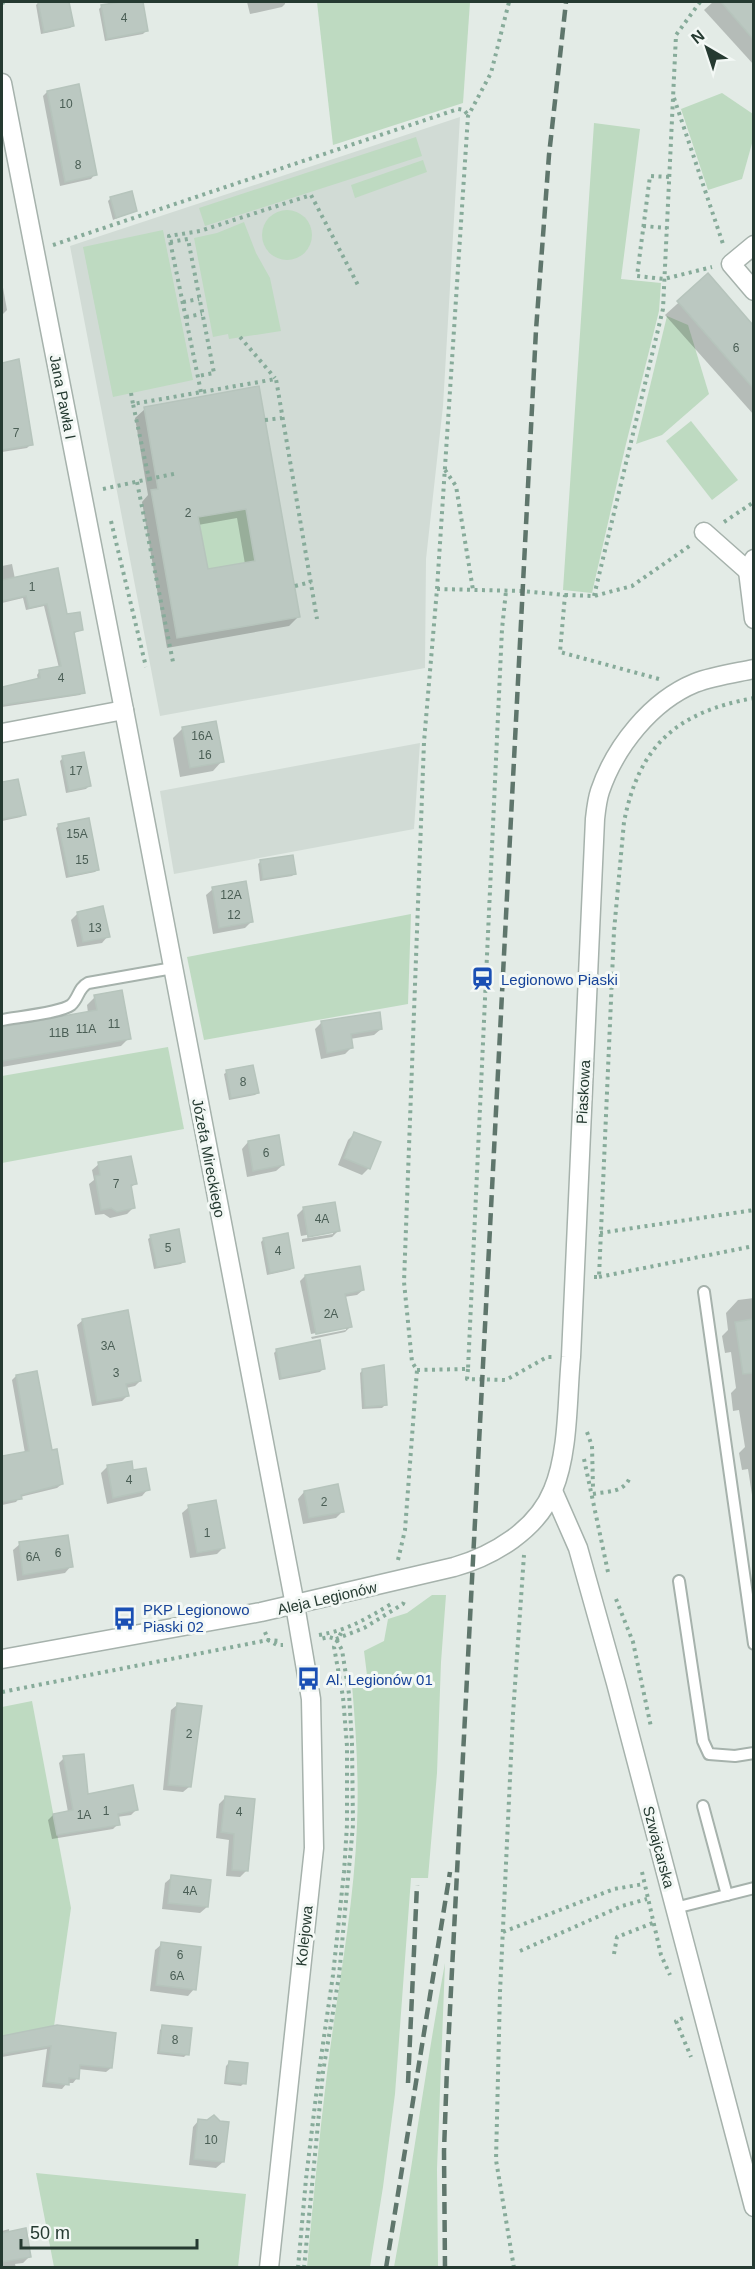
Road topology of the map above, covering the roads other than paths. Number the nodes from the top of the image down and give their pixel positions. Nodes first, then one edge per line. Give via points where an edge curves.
1 (2, 83) edge
2 (753, 245) edge
3 (753, 291) edge
4 (705, 533) road end
5 (751, 565) edge
6 (753, 619) edge
7 (753, 669) edge
8 (124, 710) junction
9 (2, 734) edge
10 (173, 968) junction
11 (2, 1020) edge
12 (704, 1292) dead end
13 (553, 1491) junction
14 (474, 1562) joint
15 (679, 1581) dead end
16 (295, 1605) junction
17 (753, 1644) edge
18 (2, 1659) edge
19 (753, 1753) edge
20 (703, 1806) dead end
21 (753, 1888) edge
22 (727, 1895) junction
23 (675, 1908) junction
24 (753, 2207) edge
25 (269, 2268) edge

1 - 8 street, Jana Pawła I
2 - 3 street via 731,264
4 - 5 street
5 - 6 street
7 - 13 street, Piaskowa via 696,683 669,698 626,742 599,792 594,831 575,1275 563,1446
8 - 9 street
8 - 10 street, Józefa Mireckiego
10 - 11 lane via 88,983 79,990 76,1000 63,1009
10 - 16 street, Józefa Mireckiego
12 - 17 lane
13 - 14 street, Piaskowa via 527,1527
13 - 23 street, Szwajcarska via 578,1548
14 - 16 street, Aleja Legionów
15 - 19 lane via 703,1741 709,1754
16 - 18 street, Aleja Legionów
16 - 25 street, Kolejowa via 312,1718 314,1848
20 - 22 lane
21 - 22 lane
22 - 23 lane
23 - 24 street, Szwajcarska

